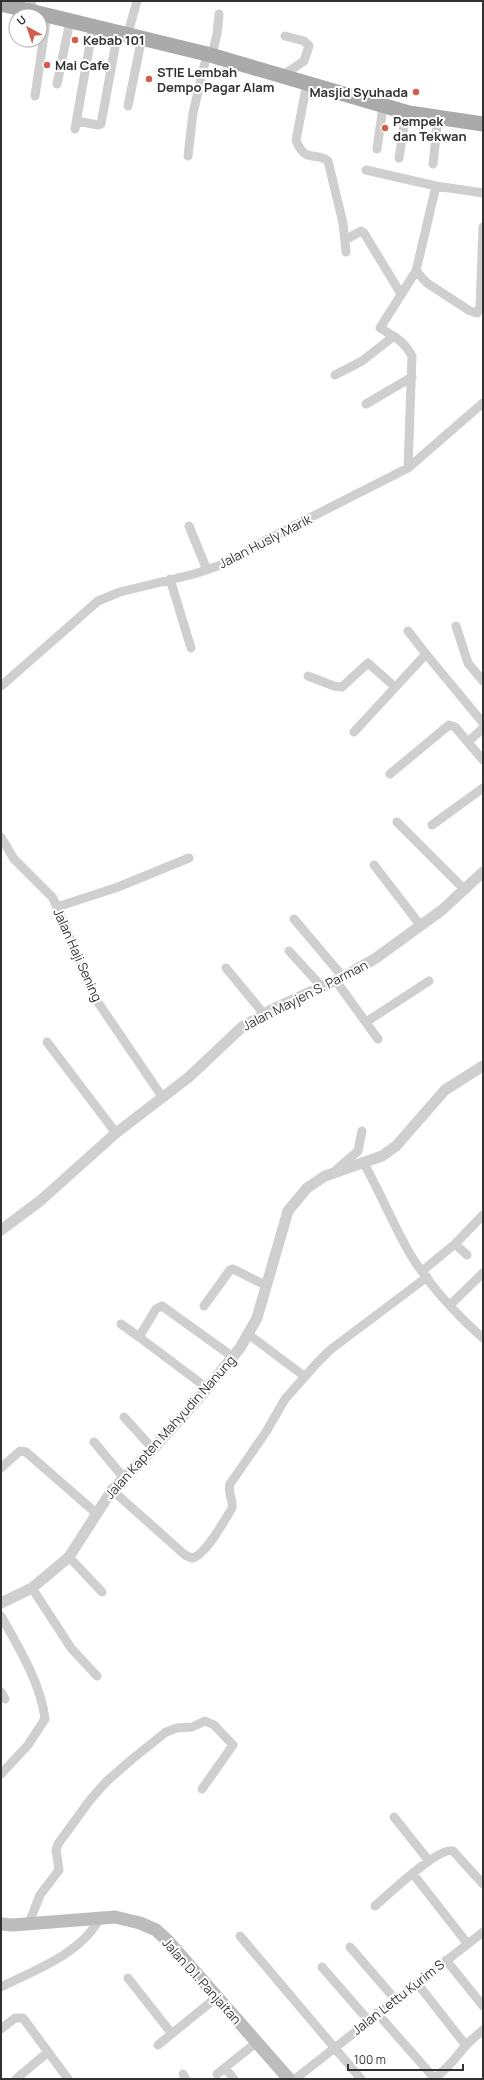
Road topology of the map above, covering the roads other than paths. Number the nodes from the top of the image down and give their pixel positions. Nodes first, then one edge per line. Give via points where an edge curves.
1 (137, 1) edge
2 (1, 4) edge
3 (31, 6) edge
4 (219, 14) dead end
5 (48, 15) edge
6 (70, 21) junction
7 (94, 26) junction
8 (129, 34) junction
9 (285, 36) dead end
10 (42, 48) edge
11 (209, 54) junction
12 (282, 76) junction
13 (307, 83) junction
14 (57, 84) dead end
15 (35, 96) dead end
16 (128, 106) dead end
17 (383, 106) junction
18 (406, 112) junction
19 (438, 118) junction
20 (483, 124) edge
21 (378, 149) dead end
22 (188, 156) dead end
23 (399, 158) dead end
24 (433, 164) dead end
25 (366, 170) dead end
26 (436, 186) junction
27 (483, 193) edge
28 (483, 227) edge
29 (346, 240) junction
30 (346, 252) dead end
31 (416, 271) junction
32 (400, 294) junction
33 (394, 336) junction
34 (336, 375) dead end
35 (412, 377) junction
36 (483, 403) edge
37 (366, 404) dead end
38 (408, 468) junction
39 (189, 526) dead end
40 (207, 570) junction
41 (170, 579) junction
42 (456, 626) dead end
43 (408, 631) dead end
44 (191, 648) dead end
45 (426, 654) junction
46 (308, 676) dead end
47 (483, 681) edge
48 (1, 686) edge
49 (395, 687) junction
50 (483, 723) edge
51 (483, 728) edge
52 (354, 732) dead end
53 (468, 742) junction
54 (483, 760) edge
55 (390, 774) dead end
56 (483, 788) edge
57 (397, 822) dead end
58 (432, 825) dead end
59 (1, 837) edge
60 (189, 858) dead end
61 (374, 865) dead end
62 (483, 872) edge
63 (465, 890) junction
64 (57, 907) junction
65 (294, 919) dead end
66 (421, 926) junction
67 (290, 951) dead end
68 (226, 968) dead end
69 (340, 979) junction
70 (429, 981) dead end
71 (322, 987) junction
72 (264, 1014) junction
73 (366, 1022) junction
74 (378, 1039) dead end
75 (47, 1042) dead end
76 (483, 1066) edge
77 (163, 1098) junction
78 (362, 1131) dead end
79 (116, 1133) junction
80 (363, 1162) junction
81 (334, 1172) junction
82 (483, 1215) edge
83 (1, 1230) edge
84 (455, 1244) junction
85 (467, 1255) dead end
86 (483, 1273) edge
87 (425, 1274) junction
88 (266, 1286) junction
89 (450, 1304) junction
90 (204, 1306) dead end
91 (122, 1324) dead end
92 (248, 1334) junction
93 (481, 1336) edge
94 (138, 1337) junction
95 (233, 1356) junction
96 (304, 1376) junction
97 (207, 1388) junction
98 (124, 1417) dead end
99 (94, 1442) dead end
100 (153, 1449) junction
101 (1, 1468) edge
102 (124, 1478) junction
103 (112, 1490) junction
104 (96, 1513) junction
105 (69, 1557) junction
106 (32, 1588) junction
107 (102, 1592) dead end
108 (1, 1603) edge
109 (1, 1616) edge
110 (96, 1676) dead end
111 (1, 1774) edge
112 (202, 1789) dead end
113 (394, 1817) dead end
114 (429, 1861) junction
115 (413, 1874) junction
116 (483, 1884) edge
117 (375, 1906) dead end
118 (100, 1918) junction
119 (29, 1923) junction
120 (1, 1924) edge
121 (483, 1932) edge
122 (240, 1936) dead end
123 (467, 1944) junction
124 (350, 1947) dead end
125 (446, 1960) junction
126 (322, 1967) dead end
127 (128, 1978) dead end
128 (417, 1983) junction
129 (1, 1987) edge
130 (217, 1997) junction
131 (395, 1999) junction
132 (483, 2006) edge
133 (377, 2013) junction
134 (368, 2020) junction
135 (1, 2029) edge
136 (483, 2030) edge
137 (172, 2034) junction
138 (257, 2042) junction
139 (467, 2044) junction
140 (158, 2045) dead end
141 (335, 2047) junction
142 (48, 2052) junction
143 (224, 2068) junction
144 (217, 2074) dead end
145 (64, 2077) edge
146 (16, 2079) edge
147 (234, 2079) edge
148 (289, 2079) edge
149 (295, 2079) edge
150 (360, 2079) edge
151 (435, 2079) edge

1 - 8 street
2 - 3 main road
4 - 11 street via 217,34
5 - 6 main road
6 - 7 main road
6 - 14 street
7 - 8 main road
7 - 8 street via 76,125 101,124
8 - 11 main road
8 - 16 street
9 - 12 street via 304,41 309,46 304,61
10 - 15 street
11 - 12 main road
11 - 22 street via 193,113
12 - 13 main road
13 - 17 main road
13 - 29 street via 296,140 307,156 324,159 329,166
17 - 18 main road
17 - 21 street
18 - 19 main road
18 - 23 street
19 - 20 main road
19 - 24 street
25 - 26 street
26 - 27 street
26 - 31 street
28 - 31 street via 480,307 477,313 427,283
29 - 30 street
29 - 32 street via 357,232 364,233
31 - 32 street
32 - 33 street via 377,325
33 - 34 street via 362,361
33 - 35 street via 406,345 412,356
35 - 37 street
35 - 38 street
36 - 38 street, Jalan Husly Marik
38 - 40 street, Jalan Husly Marik via 268,539 227,563
39 - 40 street
40 - 41 street, Jalan Husly Marik
41 - 44 street
41 - 48 street, Jalan Husly Marik via 120,592 98,601
42 - 47 street via 468,663
43 - 45 street
45 - 49 street
45 - 50 street
46 - 49 street via 342,687 368,663
49 - 52 street
51 - 53 street
53 - 54 street
53 - 55 street via 450,725
56 - 58 street
57 - 63 street
59 - 64 street, Jalan Haji Sening via 14,859 53,898
60 - 64 street via 118,887
61 - 66 street
62 - 63 street, Jalan Mayjen S. Parman
63 - 66 street, Jalan Mayjen S. Parman
64 - 77 street, Jalan Haji Sening via 97,1001
65 - 69 street
66 - 69 street, Jalan Mayjen S. Parman via 376,958
67 - 71 street
68 - 72 street
69 - 71 street, Jalan Mayjen S. Parman
69 - 73 street
70 - 73 street
71 - 72 street, Jalan Mayjen S. Parman
72 - 77 street, Jalan Mayjen S. Parman via 232,1035 203,1065
73 - 74 street
75 - 79 street
76 - 80 street, Jalan Kapten Mahyudin Nanung via 446,1090 396,1146 382,1156
77 - 79 street, Jalan Mayjen S. Parman
78 - 81 street via 358,1151
79 - 83 street, Jalan Mayjen S. Parman via 40,1201
80 - 81 street, Jalan Kapten Mahyudin Nanung
80 - 87 street via 381,1193 403,1242
81 - 88 street, Jalan Kapten Mahyudin Nanung via 306,1188 288,1211
82 - 84 street
84 - 85 street
84 - 87 street
86 - 89 street
87 - 89 street
87 - 96 street via 330,1350
88 - 90 street via 232,1269
88 - 92 street, Jalan Kapten Mahyudin Nanung via 257,1318
89 - 93 street
91 - 94 street
92 - 95 street, Jalan Kapten Mahyudin Nanung
92 - 96 street
94 - 95 street via 156,1309 162,1306
94 - 97 street
95 - 97 street, Jalan Kapten Mahyudin Nanung
96 - 103 street via 285,1399 230,1484 228,1489 232,1508 203,1552 196,1557 192,1558 185,1554
97 - 100 street, Jalan Kapten Mahyudin Nanung
98 - 100 street
99 - 102 street
100 - 102 street, Jalan Kapten Mahyudin Nanung
101 - 104 street via 20,1451 26,1452
102 - 103 street, Jalan Kapten Mahyudin Nanung
103 - 104 street, Jalan Kapten Mahyudin Nanung
104 - 105 street, Jalan Kapten Mahyudin Nanung
105 - 106 street, Jalan Kapten Mahyudin Nanung
105 - 107 street
106 - 108 street, Jalan Kapten Mahyudin Nanung
106 - 110 street via 71,1648
109 - 111 street via 31,1674 45,1719 28,1745
112 - 119 street via 233,1745 214,1725 205,1721 192,1727 166,1732 126,1764 90,1800 58,1844 56,1850 59,1870 40,1896
113 - 114 street
114 - 115 street
114 - 116 street via 446,1850 453,1851
115 - 117 street
115 - 123 street
118 - 119 main road, Jalan D.I. Panjaitan
118 - 129 street via 96,1926 70,1951
118 - 130 main road, Jalan D.I. Panjaitan via 130,1919 156,1930
119 - 120 main road, Jalan D.I. Panjaitan
121 - 123 street, Jalan Lettu Kurim S
122 - 141 street
123 - 125 street, Jalan Lettu Kurim S
124 - 131 street
125 - 128 street, Jalan Lettu Kurim S
125 - 132 street
126 - 134 street
127 - 137 street
128 - 131 street, Jalan Lettu Kurim S
128 - 139 street
130 - 137 street
130 - 138 main road, Jalan D.I. Panjaitan
131 - 133 street, Jalan Lettu Kurim S
133 - 134 street, Jalan Lettu Kurim S
133 - 151 street
134 - 141 street, Jalan Lettu Kurim S
135 - 142 street via 20,2017
136 - 139 street
137 - 140 street
138 - 143 street
138 - 148 main road, Jalan D.I. Panjaitan
139 - 151 street
141 - 149 street, Jalan Lettu Kurim S
141 - 150 street
142 - 145 street
142 - 146 street
143 - 144 street
143 - 147 street

